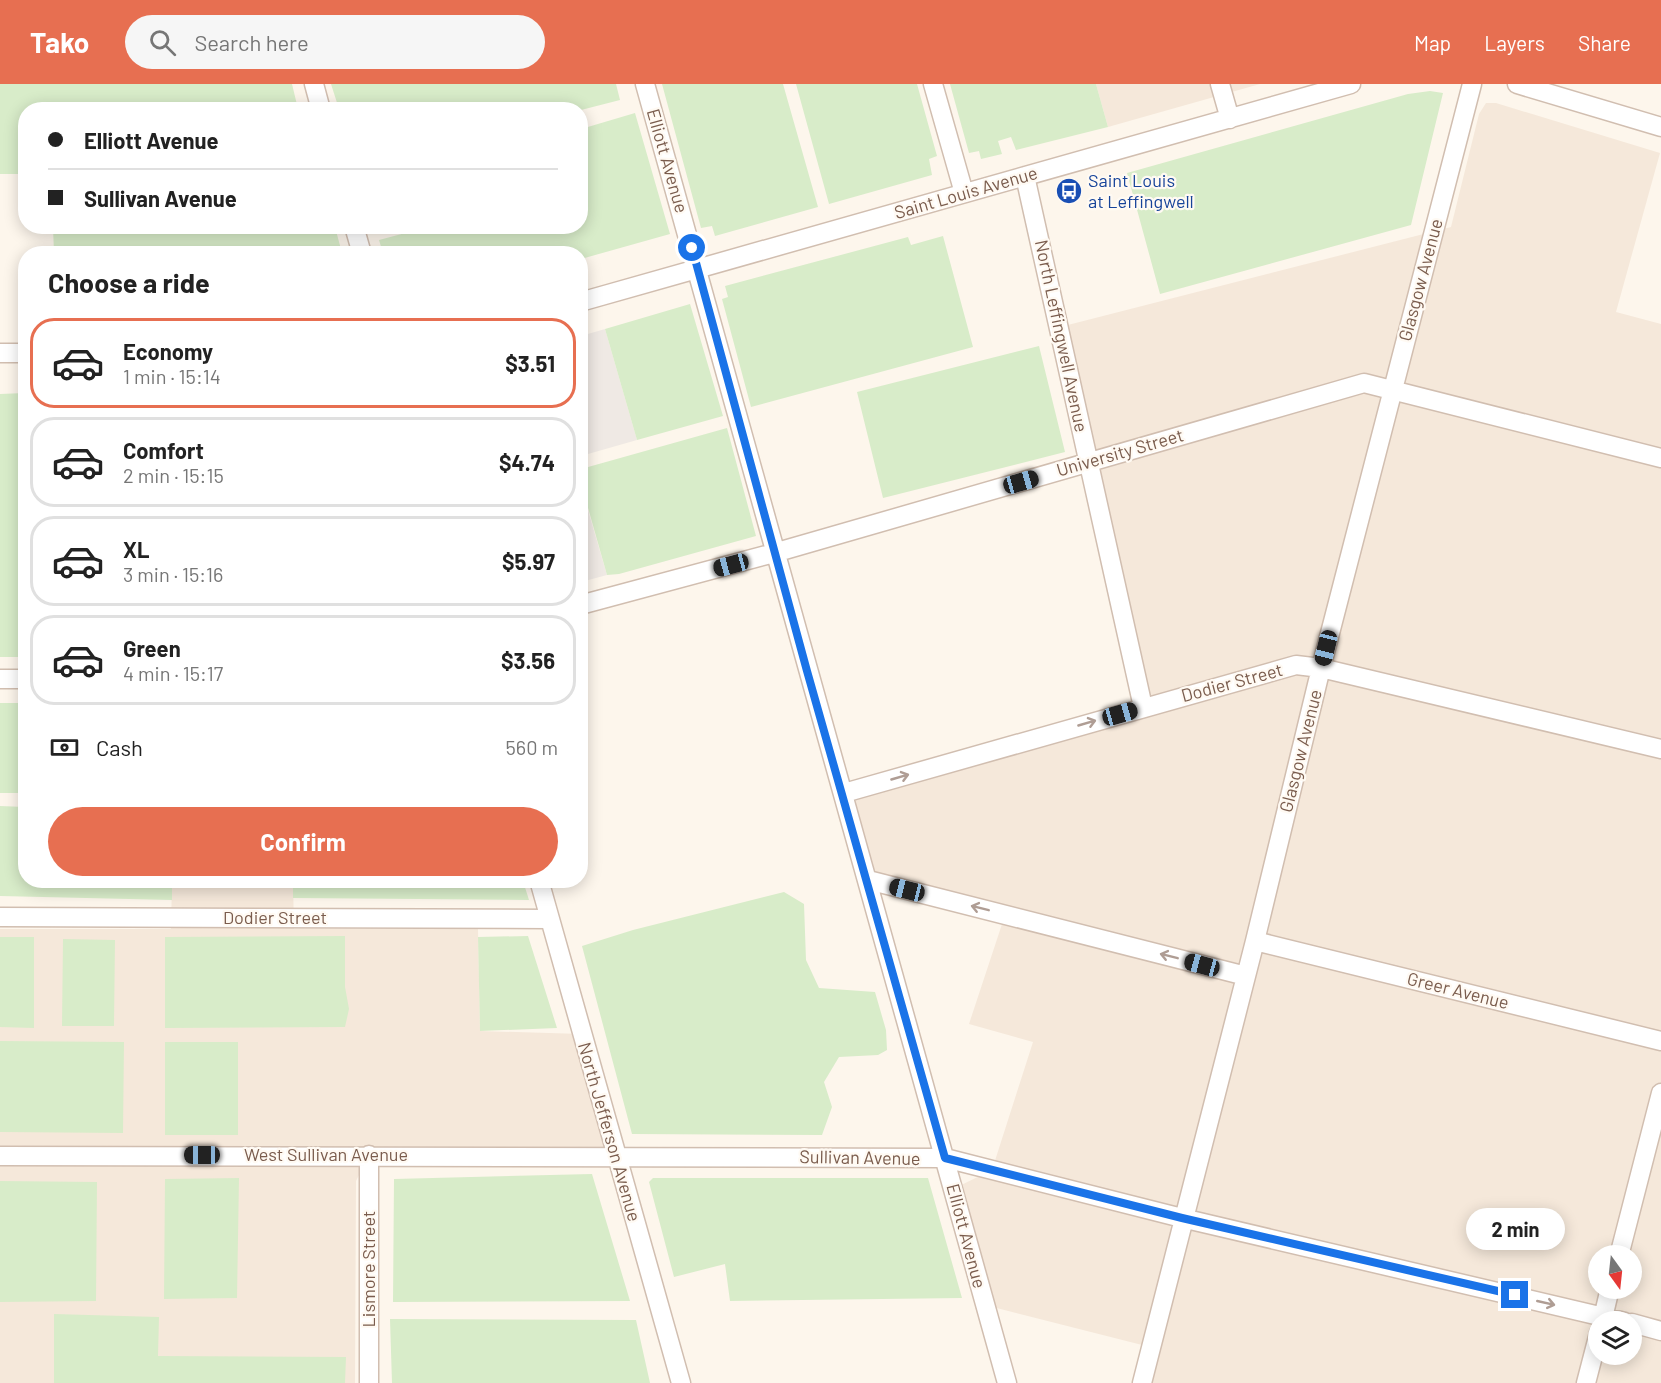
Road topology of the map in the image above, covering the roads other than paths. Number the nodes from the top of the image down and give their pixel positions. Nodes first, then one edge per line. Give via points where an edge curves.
1 (314, 84) edge
2 (645, 84) edge
3 (933, 84) edge
4 (1220, 84) edge
5 (1351, 84) edge
6 (1472, 84) edge
7 (1517, 84) edge
8 (319, 102) edge
9 (1230, 119) junction
10 (1661, 127) edge
11 (1025, 176) junction
12 (964, 193) junction
13 (698, 269) junction
14 (588, 300) edge
15 (0, 353) edge
16 (18, 353) edge
17 (1392, 390) junction
18 (1661, 458) edge
19 (1088, 462) junction
20 (774, 553) junction
21 (588, 603) edge
22 (1321, 668) junction
23 (0, 679) edge
24 (18, 679) edge
25 (1143, 707) junction
26 (1661, 749) edge
27 (844, 793) junction
28 (868, 880) junction
29 (540, 888) edge
30 (0, 917) edge
31 (549, 919) junction
32 (1255, 941) junction
33 (1246, 976) junction
34 (1661, 1041) edge
35 (1661, 1093) edge
36 (369, 1155) junction
37 (617, 1155) junction
38 (0, 1156) edge
39 (945, 1158) junction
40 (1182, 1218) junction
41 (1622, 1245) edge
42 (1588, 1321) edge
43 (1642, 1326) edge
44 (1661, 1331) edge
45 (1591, 1365) edge
46 (369, 1383) edge
47 (681, 1383) edge
48 (1007, 1383) edge
49 (1142, 1383) edge
50 (1586, 1383) edge

1 - 8 street
2 - 13 street, Elliott Avenue
3 - 12 street
4 - 9 street
5 - 9 street, Saint Louis Avenue
6 - 17 street, Glasgow Avenue
7 - 10 street
9 - 11 street, Saint Louis Avenue
11 - 12 street, Saint Louis Avenue
11 - 19 street, North Leffingwell Avenue
12 - 13 street, Saint Louis Avenue
13 - 14 street, Saint Louis Avenue
13 - 20 street, Elliott Avenue
15 - 16 street
17 - 18 street, University Street
17 - 19 street, University Street via 1364,383
17 - 22 street, Glasgow Avenue
19 - 20 street, University Street
19 - 25 street, North Leffingwell Avenue
20 - 21 street, University Street
20 - 27 street, Elliott Avenue
22 - 25 street, Dodier Street via 1296,665
22 - 26 street, Dodier Street
22 - 32 street, Glasgow Avenue
23 - 24 street
27 -> 25 street, Dodier Street
27 - 28 street, Elliott Avenue
33 -> 28 street
28 - 39 street, Elliott Avenue
29 - 31 street, North Jefferson Avenue
30 - 31 street, Dodier Street
31 - 37 street, North Jefferson Avenue
32 - 33 street, Glasgow Avenue
32 - 34 street, Greer Avenue
33 - 40 street, Glasgow Avenue
35 - 41 street
36 - 37 street, West Sullivan Avenue
36 - 38 street, West Sullivan Avenue
36 - 46 street, Lismore Street
37 - 39 street, Sullivan Avenue
37 - 47 street, North Jefferson Avenue
39 - 40 street, Sullivan Avenue
39 - 48 street, Elliott Avenue
40 -> 42 street, Sullivan Avenue
40 - 49 street, Glasgow Avenue
43 - 44 street
45 - 50 street

